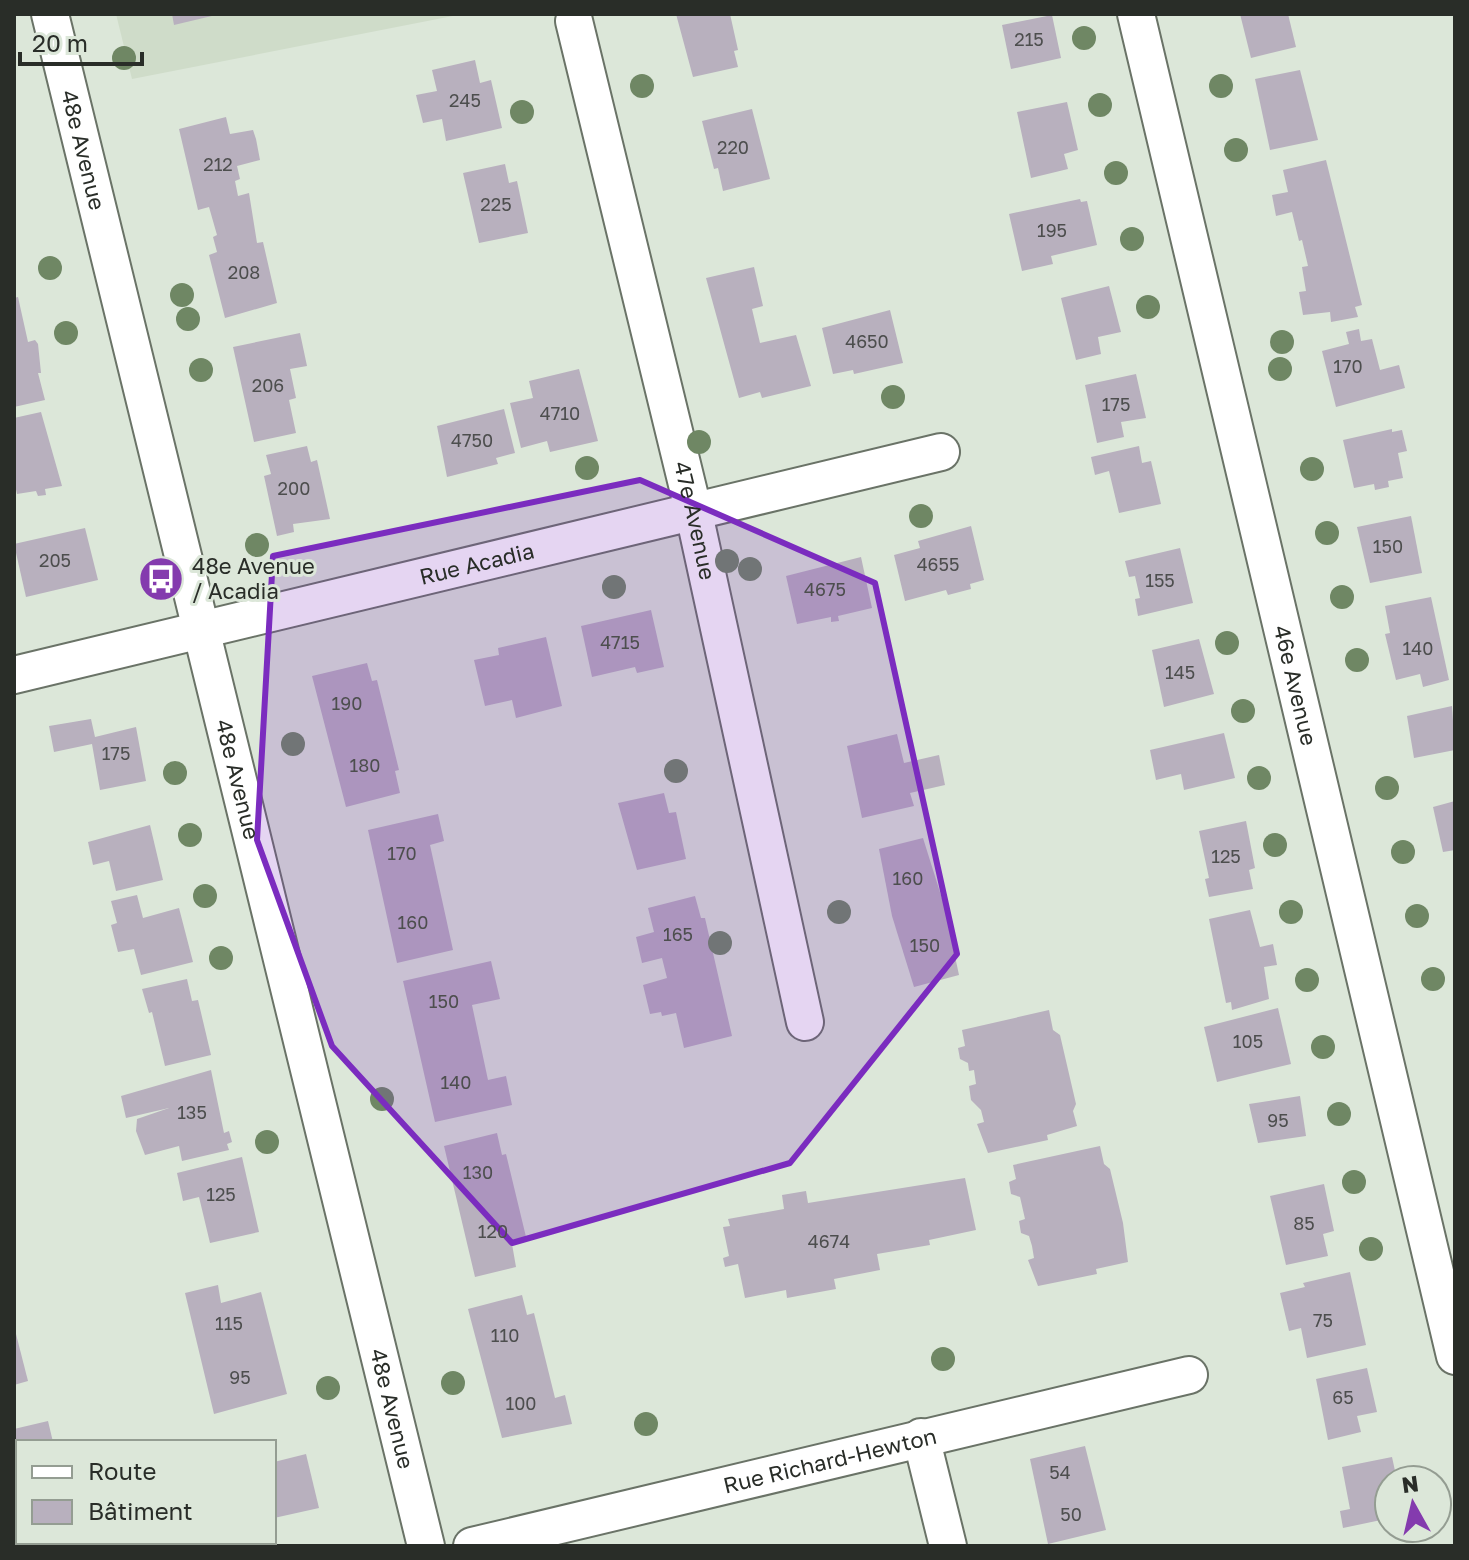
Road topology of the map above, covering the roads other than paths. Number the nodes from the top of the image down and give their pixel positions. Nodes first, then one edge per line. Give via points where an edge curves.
1 (50, 14) edge
2 (1136, 14) edge
3 (574, 21) dead end
4 (941, 452) dead end
5 (693, 509) junction
6 (199, 629) junction
7 (14, 675) edge
8 (805, 1022) dead end
9 (1455, 1356) edge
10 (1189, 1375) dead end
11 (921, 1437) junction
12 (426, 1546) edge
13 (472, 1546) edge
14 (948, 1546) edge

1 - 6 street, 48e Avenue
2 - 9 street, 46e Avenue
3 - 5 street, 47e Avenue
4 - 5 street, Rue Acadia
5 - 6 street, Rue Acadia
5 - 8 street, 47e Avenue
6 - 7 street, Rue Acadia
6 - 12 street, 48e Avenue
10 - 11 street, Rue Richard-Hewton
11 - 13 street, Rue Richard-Hewton
11 - 14 street

